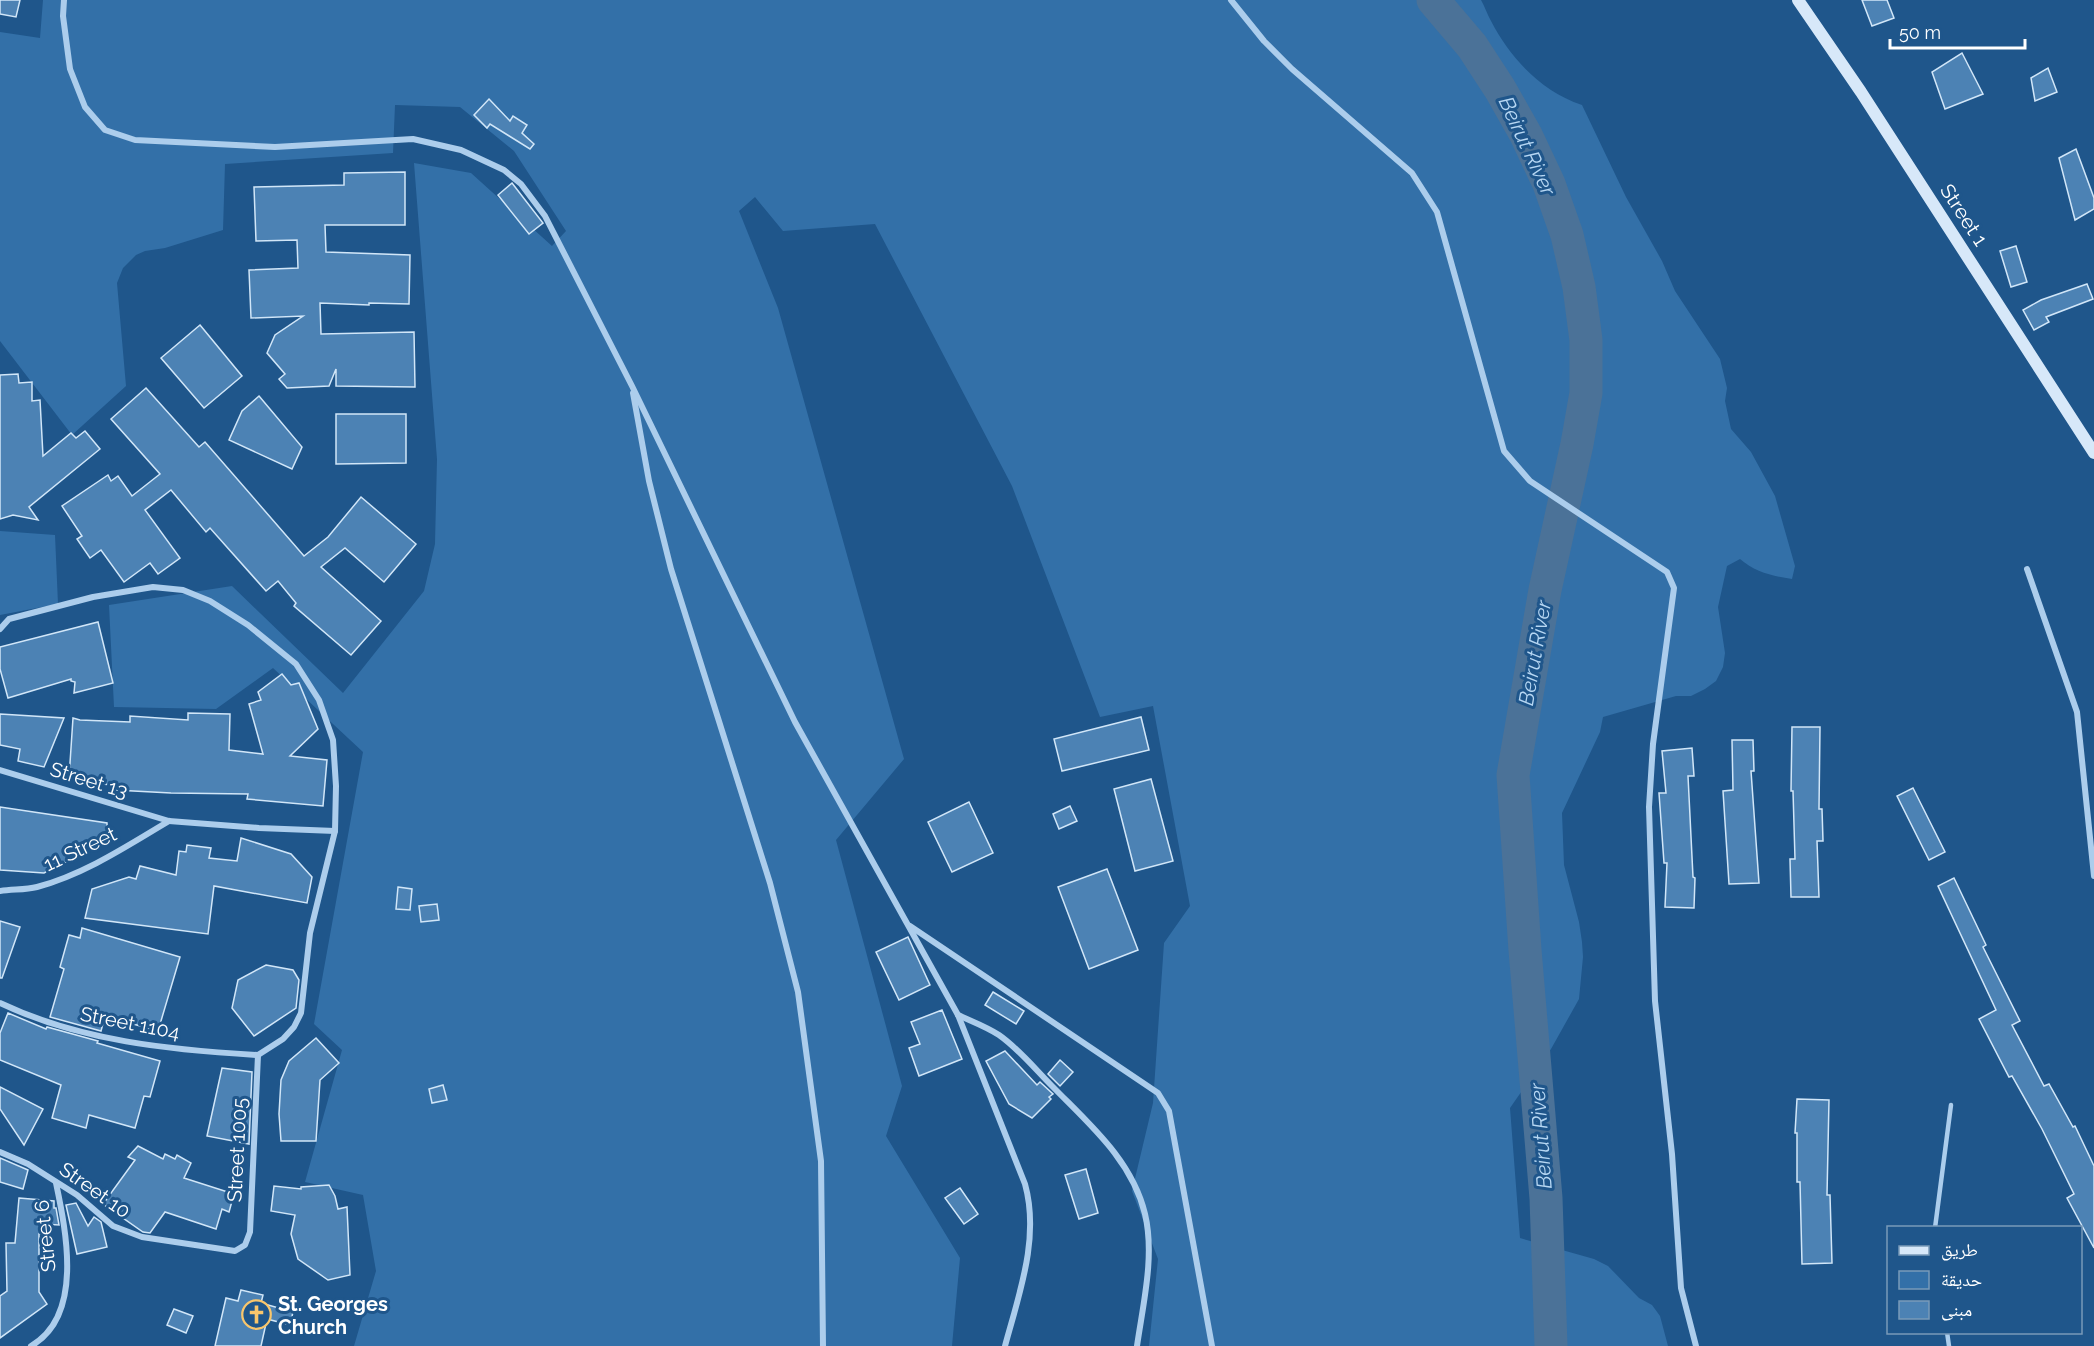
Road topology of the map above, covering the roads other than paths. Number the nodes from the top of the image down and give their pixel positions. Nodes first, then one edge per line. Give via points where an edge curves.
1 (64, 0) edge
2 (1231, 0) edge
3 (1798, 0) edge
4 (632, 386) junction
5 (2094, 453) edge
6 (2027, 569) dead end
7 (0, 629) edge
8 (0, 770) edge
9 (169, 821) junction
10 (335, 831) junction
11 (2094, 876) edge
12 (0, 891) edge
13 (909, 926) junction
14 (0, 1003) edge
15 (958, 1015) junction
16 (258, 1055) junction
17 (1951, 1105) dead end
18 (0, 1152) edge
19 (56, 1183) junction
20 (1935, 1226) edge
21 (245, 1245) joint
22 (31, 1346) edge
23 (823, 1346) edge
24 (1005, 1346) edge
25 (1137, 1346) edge
26 (1212, 1346) edge
27 (1696, 1346) edge

1 - 4 street via 70,69 85,107 105,130 135,141 275,147 413,139 461,150 504,170 527,191 545,216
2 - 27 street via 1292,69 1412,173 1423,188 1442,228 1504,451 1530,481 1667,572 1674,588 1653,744 1649,807 1654,990 1672,1154 1681,1288
3 - 5 street, Street 1
4 - 13 street via 795,722
4 - 23 street via 649,481 671,569 770,883 798,992 821,1161
6 - 11 street via 2077,712
7 - 10 street via 9,619 93,597 153,587 183,590 210,601 248,625 296,664 319,700 333,740
8 - 9 street, Street 13
9 - 10 street, Street 13
9 - 12 street, 11 Street via 68,877
10 - 16 street via 310,933 301,1013 283,1039
13 - 15 street
13 - 26 street via 1158,1093 1169,1111
14 - 16 street, Street 1104 via 84,1033 187,1051
15 - 24 street via 1030,1200 1027,1267
15 - 25 street via 998,1034 1020,1053 1115,1152 1136,1184 1148,1246
16 - 21 street, Street 1005 via 253,1189 250,1232
17 - 20 lane
18 - 19 street, Street 10 via 28,1164
19 - 21 street, Street 10 via 128,1233 235,1251
19 - 22 street, Street 6 via 68,1274 54,1322

